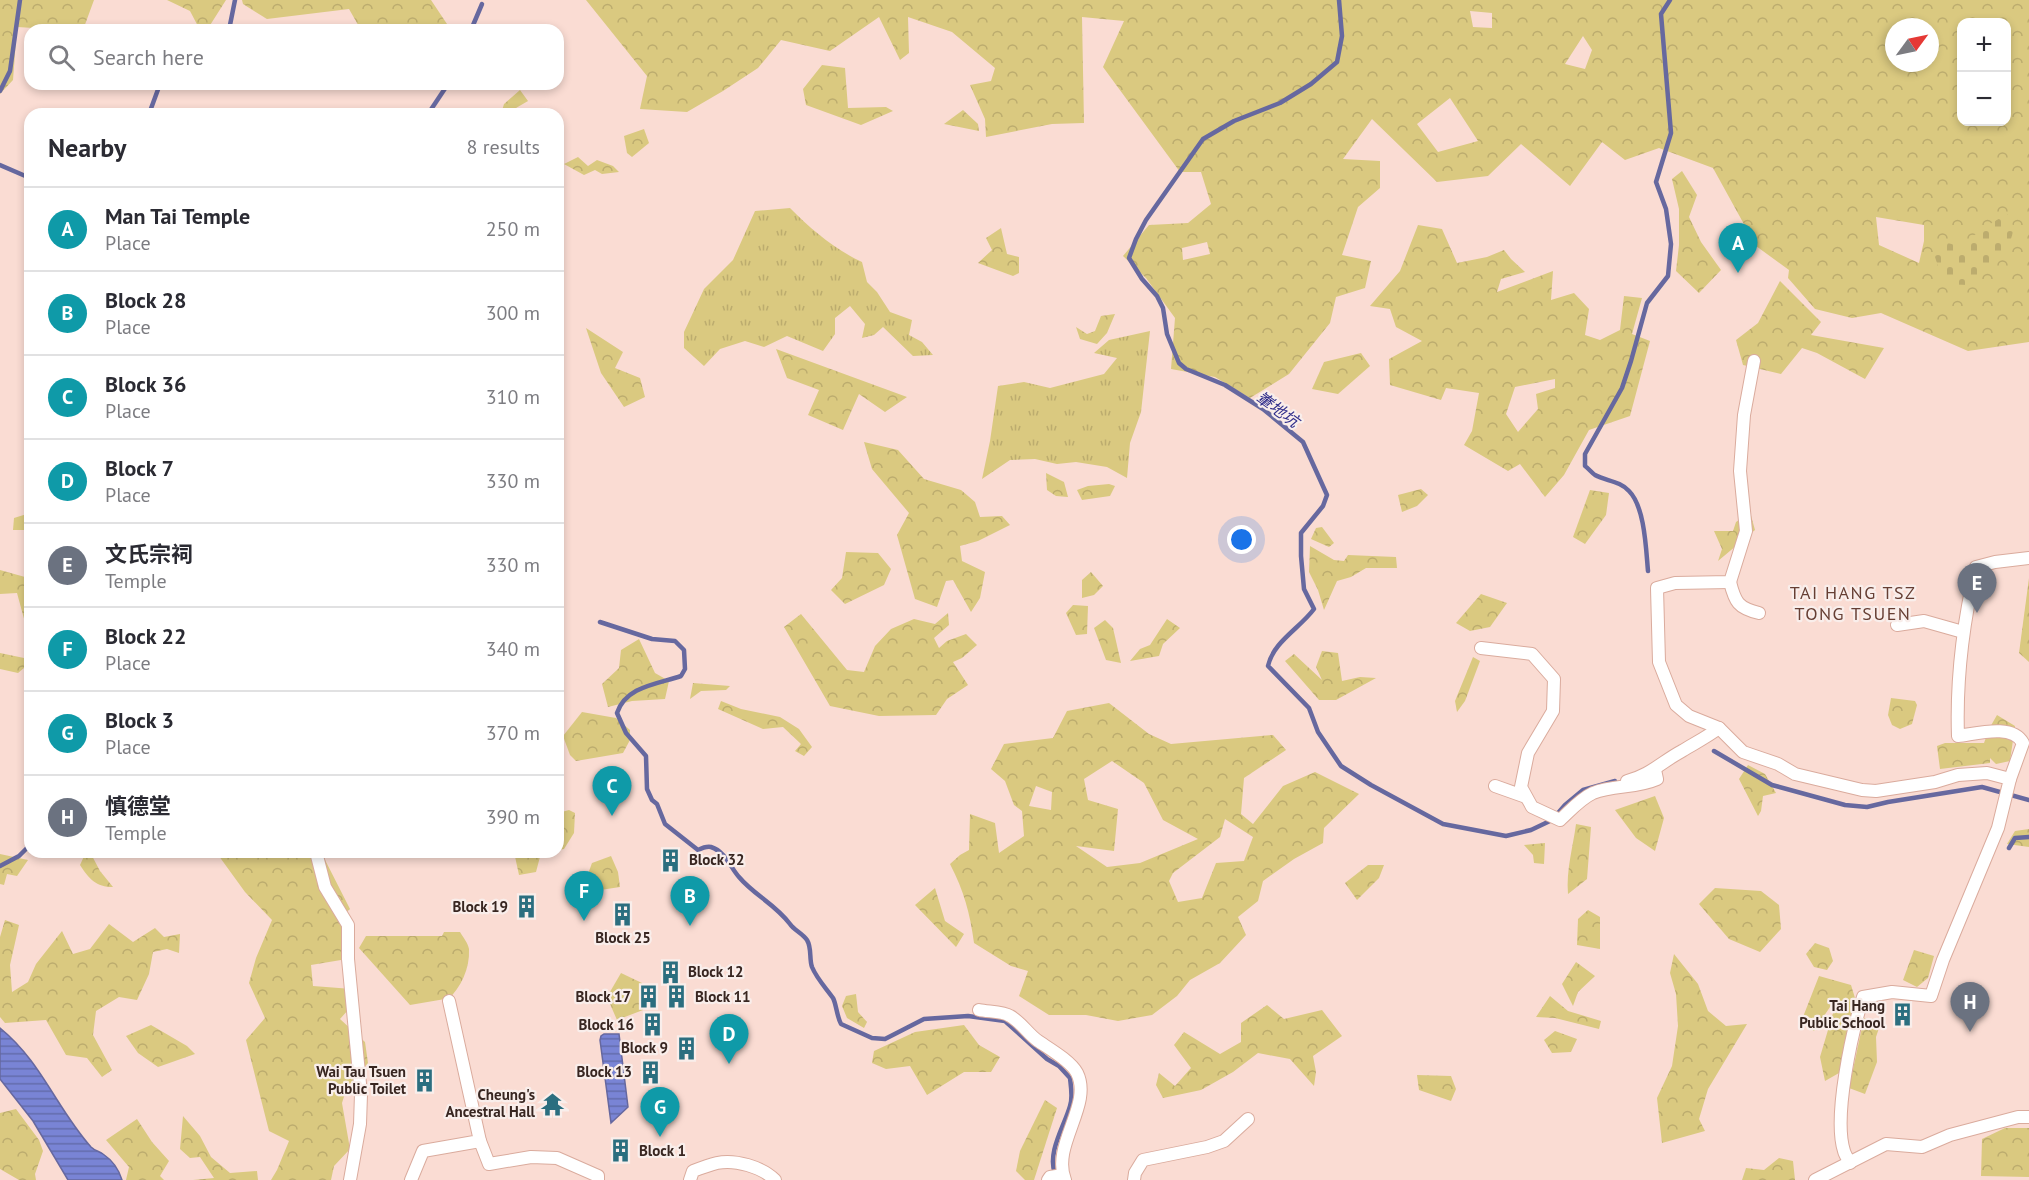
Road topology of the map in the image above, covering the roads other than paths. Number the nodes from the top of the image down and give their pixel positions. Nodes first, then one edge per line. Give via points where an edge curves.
1 (1754, 361) dead end
2 (2029, 558) edge
3 (1730, 582) junction
4 (1759, 613) dead end
5 (1897, 625) dead end
6 (1963, 633) junction
7 (1481, 648) dead end
8 (1719, 728) junction
9 (1655, 770) junction
10 (1623, 782) dead end
11 (2009, 783) junction
12 (1496, 786) dead end
13 (1526, 796) junction
14 (318, 858) edge
15 (449, 1001) dead end
16 (979, 1010) dead end
17 (2029, 1117) edge
18 (1248, 1119) dead end
19 (480, 1141) junction
20 (1850, 1163) junction
21 (1057, 1178) edge
22 (350, 1180) edge
23 (411, 1180) edge
24 (598, 1180) edge
25 (690, 1180) edge
26 (775, 1180) edge
27 (1134, 1180) edge
28 (1815, 1180) edge

1 - 3 street via 1744,415 1740,471 1746,531
2 - 6 street via 1976,567
3 - 4 street via 1734,600
3 - 8 street via 1675,583 1657,588 1659,662 1676,705 1689,716
5 - 6 street via 1924,621
6 - 11 street via 1958,736 2006,731 2020,738 2023,743
7 - 13 street via 1532,654 1554,679 1553,711 1528,753 1521,787
8 - 9 street
8 - 11 street via 1743,752 1795,774 1862,790 1987,773
9 - 10 street
9 - 13 street via 1657,779 1593,793 1560,820 1532,807
11 - 20 street via 1998,828 1931,996 1892,992 1863,997 1844,1088 1841,1135
12 - 13 street
14 - 22 street via 325,887 348,925 361,1094 358,1143
15 - 19 street
16 - 21 street via 1009,1015 1077,1072 1077,1110
17 - 20 street via 1950,1135 1922,1147 1886,1144
18 - 27 street via 1224,1141 1143,1160
19 - 23 street via 423,1151
19 - 24 street via 489,1164 531,1157 557,1158 598,1176
20 - 28 street
25 - 26 street via 693,1171 719,1162 766,1171

